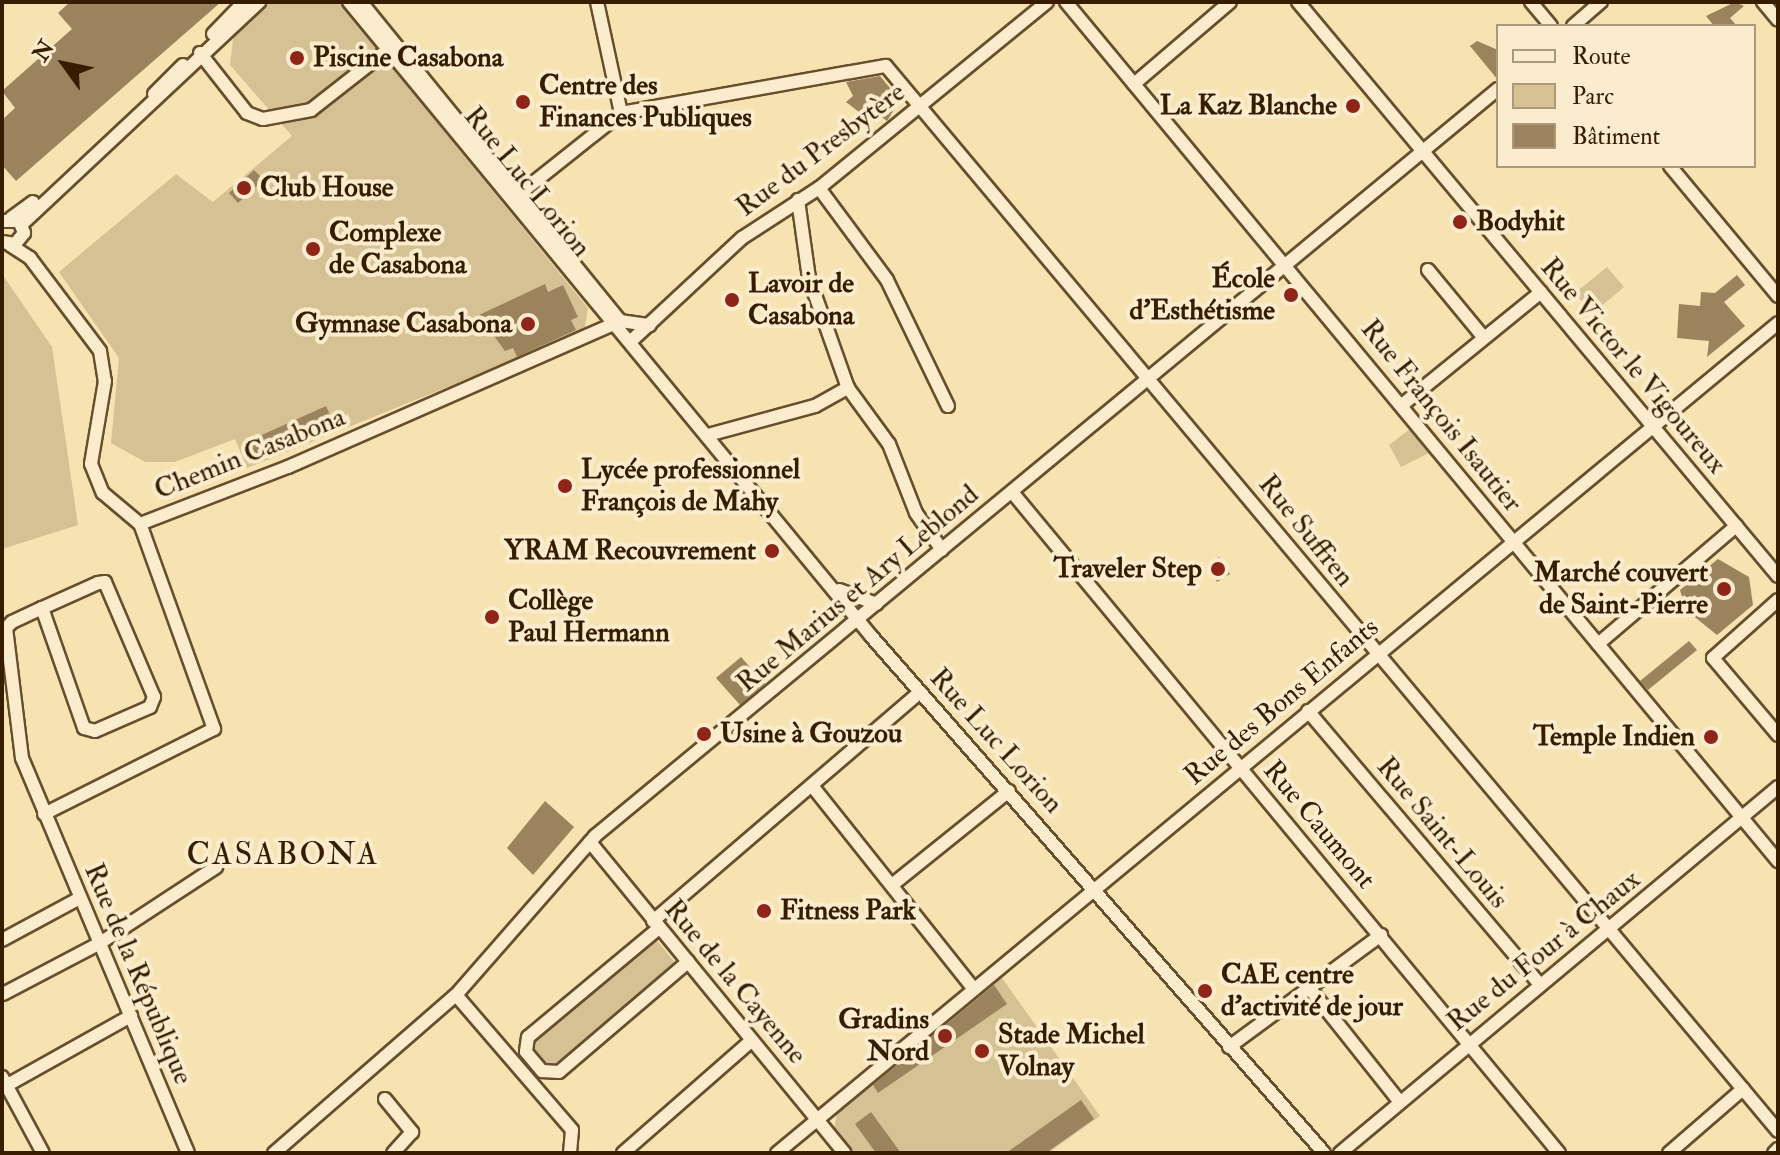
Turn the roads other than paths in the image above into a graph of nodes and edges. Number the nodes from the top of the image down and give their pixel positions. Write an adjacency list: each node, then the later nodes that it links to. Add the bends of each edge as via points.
1 (244, 2): 16 (street)
2 (259, 2): 18 (street)
3 (349, 2): 17 (street, Rue Luc Lorion)
4 (361, 2): 17 (street, Rue Luc Lorion)
5 (597, 2): 22 (street)
6 (1047, 2): 21 (street, Rue du Presbytère)
7 (1066, 2): 19 (street, Rue François Isautier)
8 (1230, 2): 19 (street)
9 (1298, 2): 23 (street, Rue Victor le Vigoureux)
10 (1531, 2): 14 (street)
11 (1601, 2): 15 (street)
12 (1763, 2): 13 (street)
13 (1778, 20)
14 (1549, 24)
15 (1575, 24)
16 (205, 43): 18 (street); 29 (street)
17 (392, 47): 18 (street, via 311,110 253,118); 26 (street, Rue Luc Lorion); 27 (street, Rue Luc Lorion)
18 (201, 58): 29 (street)
19 (1134, 84): 30 (street, Rue François Isautier)
20 (1496, 91): 23 (street, Rue Marius et Ary Leblond)
21 (921, 106): 22 (street, Rue Suffren, via 886,66 871,65); 25 (street, Rue du Presbytère); 39 (street, Rue Suffren)
22 (621, 113): 27 (street)
23 (1422, 151): 30 (street, Rue Marius et Ary Leblond); 32 (street, Rue Victor le Vigoureux)
24 (1672, 168): 33 (street)
25 (819, 188): 28 (street, Rue du Presbytère); 42 (street, via 887,280)
26 (504, 190): 27 (street); 35 (street, Rue Luc Lorion)
27 (518, 193): 35 (street, Rue Luc Lorion)
28 (798, 200): 36 (street, Rue du Presbytère, via 742,238); 40 (street, via 809,278)
29 (12, 231): 46 (street, via 100,351 105,381 91,464 103,493)
30 (1286, 265): 39 (street, Rue Marius et Ary Leblond); 41 (street, Rue François Isautier)
31 (1428, 270): 37 (street)
32 (1541, 292): 37 (street); 43 (street, Rue Victor le Vigoureux)
33 (1778, 296)
34 (1778, 323): 43 (street, Rue des Bons Enfants)
35 (617, 324): 36 (street); 38 (street, Rue Luc Lorion); 46 (street, Chemin Casabona)
36 (650, 325): 38 (street, Rue du Presbytère)
37 (1484, 338): 41 (street)
38 (632, 341): 44 (street, Rue Luc Lorion)
39 (1150, 378): 45 (street, Rue Marius et Ary Leblond); 59 (street, Rue Suffren)
40 (848, 388): 44 (street, via 815,406); 49 (street, via 889,444 916,513)
41 (1402, 405): 48 (street, Rue François Isautier)
42 (948, 406)
43 (1653, 426): 47 (street, Rue Victor le Vigoureux); 48 (street, Rue des Bons Enfants)
44 (708, 435): 53 (street, Rue Luc Lorion)
45 (1012, 492): 49 (street, Rue Marius et Ary Leblond); 63 (street, Rue Caumont)
46 (140, 524): 67 (street, Chemin Casabona, via 214,729)
47 (1736, 526): 51 (street, Rue Victor le Vigoureux); 58 (street)
48 (1514, 542): 58 (street, Rue François Isautier); 59 (street, Rue des Bons Enfants)
49 (942, 550): 55 (street, Rue Marius et Ary Leblond)
50 (1778, 551): 51 (street)
51 (1766, 561): 52 (street, Rue Victor le Vigoureux)
52 (1778, 576)
53 (836, 589): 55 (street); 57 (street, Rue Luc Lorion)
54 (1778, 600): 62 (street, via 1713,658)
55 (877, 604): 57 (street, Rue Marius et Ary Leblond)
56 (42, 608): 56 (street, via 98,583 110,585 154,697 150,707 95,731 78,714); 67 (street, Rue de la République, via 6,628 19,731)
57 (859, 619): 60 (street, Rue Luc Lorion); 69 (street, Rue Marius et Ary Leblond)
58 (1598, 644): 68 (street, Rue François Isautier)
59 (1377, 655): 61 (street, Rue des Bons Enfants); 76 (street, Rue Suffren)
60 (920, 692): 64 (street); 66 (street, Rue Luc Lorion)
61 (1308, 711): 63 (street, Rue des Bons Enfants); 81 (street, Rue Saint-Louis)
62 (1778, 735)
63 (1239, 768): 73 (street, Rue des Bons Enfants); 77 (street, Rue Caumont)
64 (813, 787): 72 (street); 75 (street)
65 (1778, 787): 68 (street, Rue du Four à Chaux)
66 (1009, 791): 72 (street); 73 (street, Rue Luc Lorion)
67 (44, 814): 74 (street, Rue de la République)
68 (1742, 817): 70 (street, Rue François Isautier); 76 (street, Rue du Four à Chaux)
69 (590, 842): 75 (street, Rue de la Cayenne); 85 (street, Rue Marius et Ary Leblond)
70 (1778, 861)
71 (216, 867): 79 (street)
72 (892, 885): 82 (street)
73 (1093, 889): 82 (street, Rue des Bons Enfants); 89 (street, Rue Luc Lorion)
74 (80, 898): 78 (street); 79 (street, Rue de la République)
75 (656, 924): 80 (street, Rue de la Cayenne); 80 (street, via 528,1037 526,1052 542,1071 559,1072)
76 (1608, 931): 81 (street, Rue du Four à Chaux); 91 (street, Rue Suffren)
77 (1381, 935): 83 (street); 88 (street, Rue Caumont)
78 (2, 940)
79 (100, 943): 84 (street); 86 (street, Rue de la République)
80 (688, 962): 87 (street, Rue de la Cayenne)
81 (1540, 985): 88 (street, Rue du Four à Chaux)
82 (972, 987): 94 (street, Rue des Bons Enfants)
83 (1310, 989): 89 (street); 93 (street)
84 (3, 994)
85 (456, 995): 98 (street, Rue Marius et Ary Leblond); 100 (street, via 572,1130)
86 (131, 1016): 90 (street); 97 (street, Rue de la République)
87 (752, 1040): 94 (street, Rue de la Cayenne); 101 (street)
88 (1469, 1044): 93 (street, Rue du Four à Chaux); 106 (street, Rue Caumont)
89 (1229, 1047): 104 (street, Rue Luc Lorion)
90 (3, 1083): 96 (street)
91 (1743, 1089): 95 (street, Rue Suffren); 107 (street)
92 (385, 1099): 99 (street, via 412,1132)
93 (1400, 1102): 105 (street, Rue du Four à Chaux)
94 (817, 1119): 102 (street, Rue des Bons Enfants); 103 (street, Rue de la Cayenne)
95 (1778, 1131)
96 (43, 1153)
97 (188, 1153)
98 (274, 1153)
99 (393, 1153)
100 (570, 1153)
101 (623, 1153)
102 (776, 1153)
103 (845, 1153)
104 (1324, 1153)
105 (1340, 1153)
106 (1559, 1153)
107 (1669, 1153)

